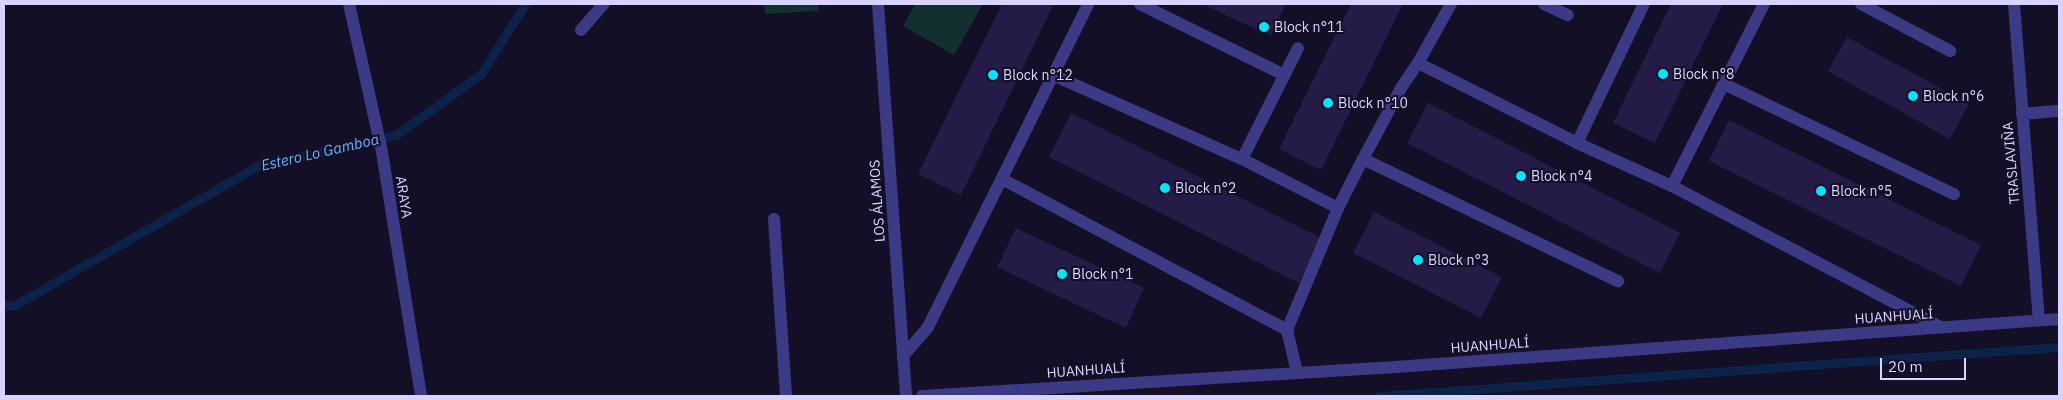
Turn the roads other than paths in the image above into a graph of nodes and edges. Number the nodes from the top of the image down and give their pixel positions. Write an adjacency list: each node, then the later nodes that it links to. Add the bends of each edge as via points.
1 (349, 4): 37 (street, ARAYA, via 382,152)
2 (604, 4): 13 (street)
3 (878, 4): 35 (street, LOS ÁLAMOS)
4 (1088, 4): 17 (street)
5 (1140, 4): 18 (street)
6 (1451, 4): 16 (street)
7 (1544, 4): 12 (street)
8 (1644, 4): 22 (street)
9 (1764, 4): 19 (street)
10 (1861, 4): 15 (street)
11 (2014, 4): 21 (street, TRASLAVIÑA)
12 (1568, 15)
13 (581, 30)
14 (1298, 48): 18 (street)
15 (1950, 51)
16 (1418, 63): 22 (street); 24 (street)
17 (1053, 75): 23 (street); 25 (street)
18 (1284, 75): 23 (street)
19 (1724, 84): 26 (street); 27 (street)
20 (2059, 111): 21 (street)
21 (2022, 114): 32 (street, TRASLAVIÑA)
22 (1577, 142): 26 (street)
23 (1242, 159): 28 (street)
24 (1363, 159): 28 (street); 30 (street)
25 (1002, 179): 34 (street); 35 (street, via 928,327)
26 (1672, 186): 33 (street)
27 (1954, 194)
28 (1338, 208): 34 (street)
29 (774, 219): 38 (street)
30 (1618, 280)
31 (2059, 319): 32 (street, HUANHUALÍ)
32 (2039, 320): 33 (street, HUANHUALÍ)
33 (1941, 328): 36 (street, HUANHUALÍ)
34 (1287, 330): 36 (street)
35 (903, 356): 39 (street, LOS ÁLAMOS)
36 (1297, 372): 40 (street, HUANHUALÍ)
37 (421, 396)
38 (786, 396)
39 (906, 396)
40 (922, 396)

